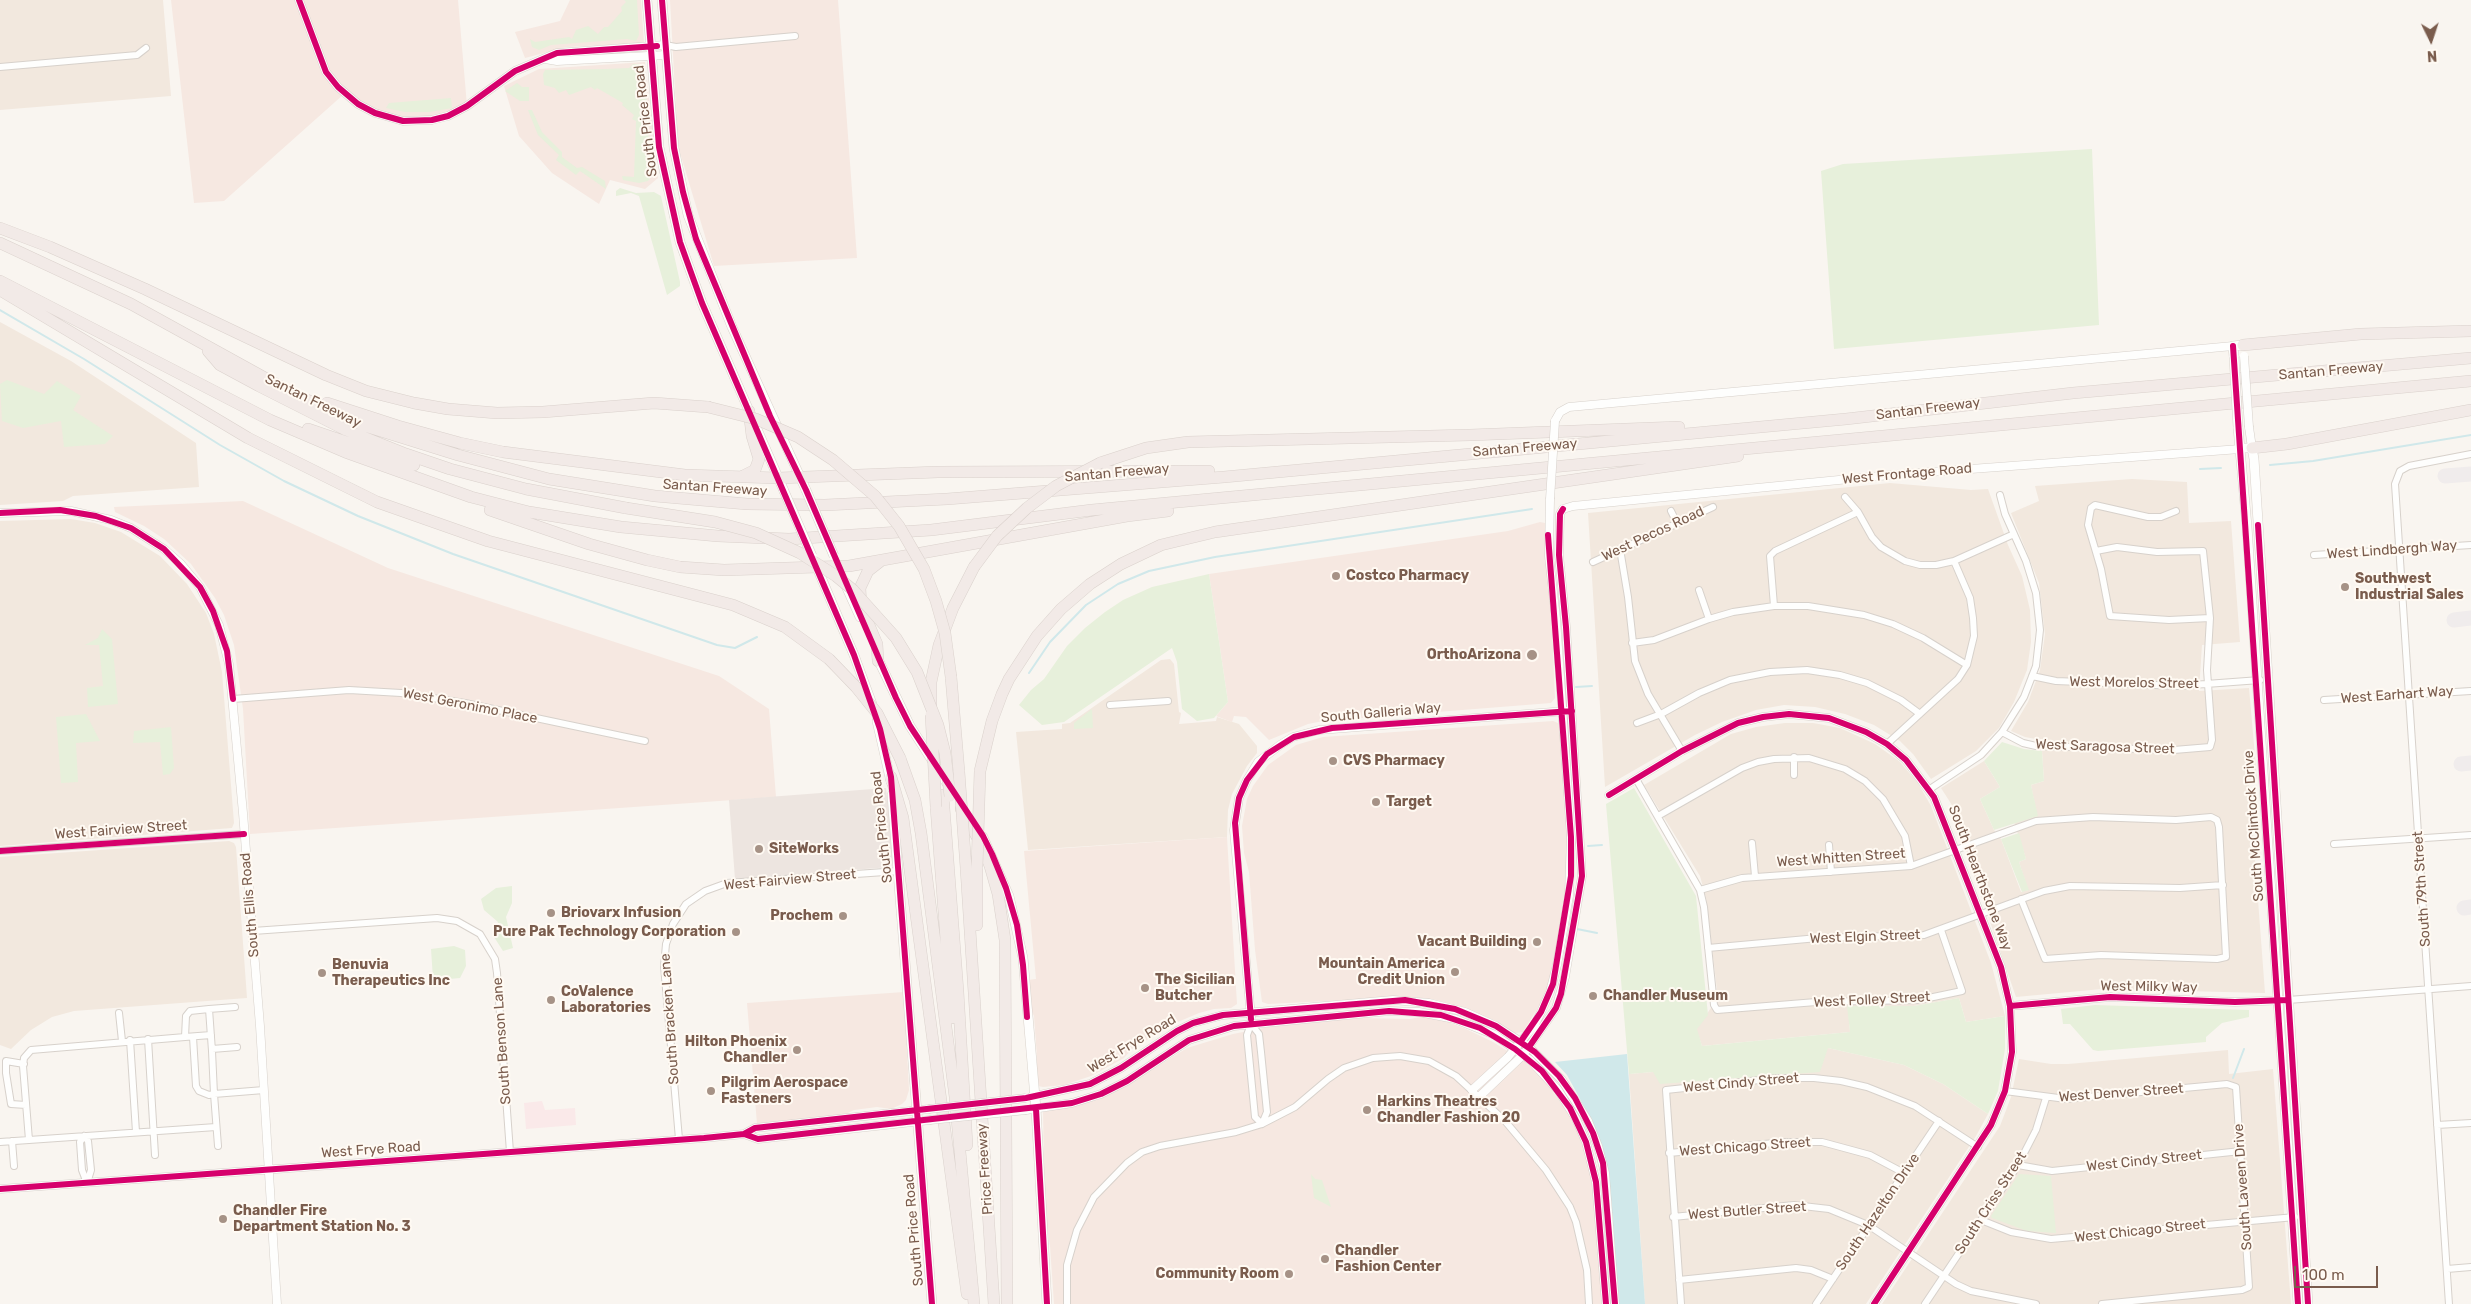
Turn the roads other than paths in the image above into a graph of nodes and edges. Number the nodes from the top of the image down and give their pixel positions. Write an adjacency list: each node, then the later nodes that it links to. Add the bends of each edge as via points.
1 (299, 0): 7 (street, via 319,56 332,80 358,104 394,119 416,122 448,116 467,106 515,70 556,53)
2 (647, 0): 7 (main road, South Price Road)
3 (662, 0): 6 (main road, South Price Road)
4 (794, 36): 6 (street)
5 (146, 48): 8 (street, via 137,55)
6 (665, 50): 7 (street); 30 (main road, South Price Road, via 674,148 696,239 770,416)
7 (651, 51): 22 (main road, South Price Road, via 659,147 680,242 702,303)
8 (0, 67)
9 (0, 228): 98 (highway, bridge, via 145,289 366,391 414,403 497,413 654,403 708,407 749,417 798,437 833,460 874,496 899,526 924,569 940,615 951,676)
10 (0, 243): 14 (highway, Santan Freeway, via 131,304)
11 (0, 281): 19 (highway, Santan Freeway)
12 (0, 290): 170 (highway, bridge, via 248,438 368,498 467,535 542,557 733,605 786,627 829,660 877,714 900,758 915,800)
13 (2471, 331): 15 (highway, via 2352,335)
14 (204, 346): 18 (highway, Santan Freeway); 37 (highway, via 220,366 322,419 393,450 506,484)
15 (2240, 349): 24 (street, South McClintock Drive, bridge, via 2249,426); 24 (main road, South McClintock Drive, bridge, via 2234,357 2238,427); 34 (street, bridge, via 1565,409 1555,421)
16 (2471, 358): 20 (highway, Santan Freeway)
17 (2471, 381): 23 (highway, Santan Freeway)
18 (296, 395): 27 (highway, Santan Freeway, via 381,432 549,479 655,496 718,502 807,505 947,499); 28 (highway, via 342,406 430,436 503,452 655,472)
19 (236, 402): 25 (highway, Santan Freeway); 37 (highway, via 376,453 474,483 524,496)
20 (1926, 409): 27 (highway, Santan Freeway); 170 (highway, bridge, via 1636,429 1188,442 1151,447 1100,462 1056,486 1027,508 997,536 974,567 952,608 931,682 936,807)
21 (2471, 410): 24 (highway, via 2275,446)
22 (749, 411): 28 (highway, via 759,459 751,474); 29 (main road, South Price Road)
23 (1850, 439): 31 (highway, Santan Freeway); 98 (highway, bridge, via 1215,532 1161,546 1121,564 1090,584 1062,609 1037,636 1009,679 992,721 980,771)
24 (2246, 448): 36 (street, West Frontage Road, via 1890,475); 62 (main road, South McClintock Drive); 63 (main road, South McClintock Drive)
25 (345, 452): 31 (highway, Santan Freeway, via 471,497 529,512 671,532 789,539 931,530 1092,510); 53 (highway, via 379,471 589,544 647,560 708,570)
26 (2471, 454): 47 (street, South 79th Street, via 2409,466 2397,475 2394,490)
27 (1296, 470): 30 (highway, via 938,472)
28 (737, 478): 29 (highway)
29 (778, 478): 30 (highway); 53 (main road, South Price Road, bridge)
30 (800, 478): 50 (main road, South Price Road, bridge)
31 (1336, 488): 49 (highway, via 1127,516)
32 (2000, 495): 43 (street)
33 (1845, 498): 40 (street)
34 (1550, 499): 36 (street); 71 (street, via 1549,551)
35 (1713, 507): 42 (street, West Pecos Road)
36 (1563, 508): 72 (street, via 1558,545)
37 (626, 511): 86 (highway, bridge, via 755,538 801,559 843,588 883,630 912,676 926,707)
38 (1671, 511): 42 (street)
39 (2176, 511): 46 (street, via 2148,518 2095,505 2091,508 2088,525)
40 (1858, 512): 51 (street, via 1872,537 1905,562 1936,565); 55 (street, via 1770,556)
41 (0, 513): 67 (street, South Ellis Road, via 65,511 111,520 143,535 181,564 200,587 219,625 229,664)
42 (1677, 523): 45 (street, West Pecos Road)
43 (2014, 534): 51 (street); 61 (street, via 2031,576 2039,612 2038,654)
44 (2471, 545): 47 (street, West Lindbergh Way)
45 (1620, 549): 52 (street, West Pecos Road); 58 (street)
46 (2096, 551): 56 (street, via 2110,616 2170,620); 56 (street, via 2117,547 2157,552 2203,551)
47 (2399, 551): 48 (street, West Lindbergh Way); 66 (street, South 79th Street)
48 (2314, 555)
49 (884, 559): 50 (highway); 59 (highway, via 868,571 860,588 861,606 877,644)
50 (836, 561): 53 (highway); 59 (main road, South Price Road)
51 (1954, 561): 60 (street, via 1970,598 1973,618 1974,636)
52 (1593, 562)
53 (817, 568): 82 (main road, South Price Road, via 867,689)
54 (1700, 590): 57 (street)
55 (1774, 606): 57 (street); 60 (street, via 1835,609 1871,617 1923,638)
56 (2210, 618): 64 (street)
57 (1709, 619): 58 (street, via 1654,640)
58 (1632, 643): 73 (street, via 1640,676)
59 (878, 661): 83 (main road, South Price Road, via 910,726)
60 (1967, 665): 74 (street, via 1958,679)
61 (2032, 676): 64 (street, West Morelos Street, via 2056,682); 76 (street, via 2024,697)
62 (2267, 679): 63 (street, West Morelos Street); 112 (main road, South McClintock Drive)
63 (2257, 680): 64 (street, West Morelos Street); 113 (main road, South McClintock Drive)
64 (2207, 684): 76 (street, West Saragosa Street, via 2210,747 2174,750 2036,746)
65 (2471, 691): 66 (street, West Earhart Way)
66 (2409, 695): 68 (street, West Earhart Way); 91 (street, South 79th Street)
67 (233, 699): 77 (street, West Geronimo Place, via 349,690 401,692); 89 (street, South Ellis Road)
68 (2324, 700)
69 (1168, 701): 70 (street)
70 (1110, 705)
71 (1563, 711): 72 (street, South Galleria Way); 117 (street, South Galleria Way, via 1319,730 1293,737 1258,762 1239,798 1234,830); 126 (street, via 1571,838 1570,889 1552,984)
72 (1572, 711): 126 (street, via 1582,876 1561,994 1556,1008)
73 (1661, 714): 74 (street, via 1699,692 1730,680 1770,672 1807,670 1867,683); 75 (street); 79 (street)
74 (1920, 714): 78 (street)
75 (1637, 723)
76 (2002, 732): 85 (street, via 1981,755)
77 (645, 741)
78 (1887, 744): 79 (street, South Hearthstone Way, via 1842,722 1813,715 1789,714 1738,723); 85 (street, South Hearthstone Way, via 1906,760)
79 (1682, 752): 84 (street, South Hearthstone Way)
80 (1794, 757): 81 (street); 88 (street, via 1774,758 1742,768); 97 (street, via 1845,769 1865,781 1894,815 1905,836)
81 (1794, 775)
82 (891, 776): 99 (main road, South Price Road); 187 (highway, via 903,818)
83 (942, 776): 138 (main road, South Price Road, via 983,836 1013,912 1024,965); 190 (highway, via 986,854 1003,922)
84 (1636, 779): 87 (street, South Hearthstone Way); 88 (street)
85 (1930, 789): 95 (street, South Hearthstone Way)
86 (946, 795): 169 (highway, via 978,1146); 170 (highway, via 967,1139)
87 (1609, 795)
88 (1658, 816): 103 (street)
89 (244, 834): 96 (street, West Fairview Street); 108 (street, South Ellis Road)
90 (2471, 835): 91 (street)
91 (2418, 838): 93 (street); 111 (street, South 79th Street)
92 (1752, 842): 101 (street)
93 (2334, 844)
94 (1829, 845): 100 (street, West Whitten Street)
95 (1956, 850): 97 (street, West Whitten Street); 102 (street, West Whitten Street, via 2036,821 2211,817 2218,820); 106 (street, South Hearthstone Way)
96 (0, 851)
97 (1911, 866): 100 (street, West Whitten Street)
98 (972, 868): 169 (highway, Price Freeway)
99 (899, 871): 105 (street, West Fairview Street, via 727,884 706,891); 142 (main road, South Price Road)
100 (1831, 872): 101 (street, West Whitten Street)
101 (1755, 876): 103 (street, West Whitten Street)
102 (2223, 885): 104 (street, West Elgin Street, via 2180,888 2070,886); 104 (street, via 2226,957 2217,959 2101,954 2045,959)
103 (1700, 890): 109 (street)
104 (2021, 899): 106 (street, West Elgin Street)
105 (686, 904): 156 (street, South Bracken Lane, via 673,924 666,944 664,966)
106 (1981, 915): 107 (street, West Elgin Street); 114 (street, South Hearthstone Way, via 2001,967)
107 (1941, 930): 109 (street, West Elgin Street, via 1909,937 1818,938); 109 (street, West Folley Street, via 1962,991 1919,1000 1816,1002 1717,1010)
108 (253, 931): 133 (street, South Ellis Road); 162 (street, South Benson Lane, via 437,918 457,921 480,934 495,959 497,973)
109 (1708, 948)
110 (2471, 986): 111 (street, West Milky Way)
111 (2428, 989): 112 (street, West Milky Way); 148 (street, South 79th Street)
112 (2288, 1000): 113 (street, West Milky Way); 173 (main road, South McClintock Drive)
113 (2278, 1001): 114 (street, West Milky Way, via 2110,997); 173 (main road, South McClintock Drive)
114 (2010, 1006): 135 (street, South Hearthstone Way, via 2012,1052)
115 (235, 1007): 116 (street)
116 (209, 1009): 120 (street); 121 (street, via 190,1012 186,1016)
117 (1250, 1012): 119 (street, South Galleria Way); 126 (street, West Frye Road, via 1376,1001 1415,1001 1465,1012); 138 (street, West Frye Road, via 1193,1023 1108,1076 1074,1089)
118 (120, 1013): 125 (street)
119 (1251, 1024): 129 (street, West Frye Road, via 1380,1012 1418,1012 1469,1023); 141 (street, West Frye Road, via 1213,1031 1189,1040 1128,1081 1101,1094 1072,1103); 147 (street, South Galleria Way, via 1247,1035 1255,1117); 147 (street, South Galleria Way, via 1259,1034 1260,1043 1267,1112)
120 (211, 1035): 122 (street); 128 (street)
121 (185, 1037): 122 (street); 123 (street)
122 (193, 1037): 136 (street, via 196,1086 204,1094)
123 (148, 1039): 124 (street); 151 (street)
124 (130, 1040): 125 (street); 152 (street)
125 (122, 1041): 131 (street, via 31,1050 26,1053)
126 (1525, 1044): 129 (street); 195 (street, West Frye Road, via 1559,1076 1575,1098 1598,1146 1606,1183)
127 (237, 1047): 128 (street)
128 (212, 1049): 136 (street)
129 (1519, 1052): 134 (street); 137 (street); 194 (street, West Frye Road, via 1542,1071 1564,1097 1586,1142 1596,1182)
130 (3, 1059): 131 (street); 140 (street, via 9,1101 14,1105)
131 (24, 1064): 140 (street)
132 (2236, 1087): 139 (street, West Denver Street, via 2227,1084 2086,1098); 161 (street, South Laveen Drive)
133 (264, 1090): 136 (street); 167 (street, South Ellis Road)
134 (1472, 1090): 137 (street); 147 (street, via 1445,1068 1429,1061 1416,1057 1384,1056 1344,1068 1295,1107)
135 (2005, 1091): 139 (street, West Denver Street); 160 (street, South Hearthstone Way)
136 (214, 1094): 149 (street)
137 (1480, 1096): 193 (street, via 1529,1149 1570,1207 1587,1270)
138 (1030, 1097): 141 (main road, South Price Road); 142 (street, West Frye Road, bridge)
139 (2046, 1098): 166 (street, South Criss Street, via 2036,1130)
140 (26, 1105): 155 (street)
141 (1031, 1109): 145 (street, West Frye Road, bridge); 191 (main road, South Price Road)
142 (917, 1110): 143 (street, West Frye Road); 145 (main road, South Price Road)
143 (844, 1118): 150 (street); 153 (street, West Frye Road, via 755,1128)
144 (1939, 1120): 160 (street, West Cindy Street); 163 (street, West Cindy Street, via 1884,1093 1841,1081 1814,1078 1778,1078 1666,1090); 168 (street, South Hazelton Drive)
145 (918, 1121): 150 (street, West Frye Road); 186 (main road, South Price Road)
146 (2471, 1123): 148 (street)
147 (1262, 1124): 192 (street, via 1155,1147 1142,1152 1113,1176 1090,1204 1074,1239 1067,1272)
148 (2437, 1125): 180 (street, South 79th Street)
149 (216, 1126): 151 (street); 159 (street)
150 (845, 1129): 153 (street, West Frye Road, via 758,1139)
151 (154, 1131): 152 (street); 164 (street)
152 (136, 1132): 154 (street)
153 (744, 1134): 156 (street, West Frye Road)
154 (84, 1136): 155 (street); 171 (street, via 88,1142 91,1170)
155 (29, 1140): 157 (street)
156 (679, 1140): 162 (street, West Frye Road)
157 (12, 1141): 158 (street); 165 (street)
158 (0, 1142)
159 (218, 1146)
160 (1978, 1147): 178 (street, South Hearthstone Way)
161 (2241, 1151): 166 (street, West Cindy Street, via 2052,1171); 176 (street, South Laveen Drive)
162 (510, 1152): 167 (street, West Frye Road)
163 (1670, 1153): 168 (street, West Chicago Street, via 1785,1142 1822,1142 1870,1155); 174 (street)
164 (155, 1155)
165 (14, 1166)
166 (2018, 1166): 175 (street, South Criss Street)
167 (269, 1169): 171 (street, West Frye Road); 185 (street, South Ellis Road)
168 (1904, 1173): 177 (street, South Hazelton Drive)
169 (984, 1174): 189 (highway, Price Freeway)
170 (964, 1176): 188 (highway, Price Freeway)
171 (87, 1183): 172 (street, West Frye Road)
172 (0, 1189)
173 (2297, 1216): 176 (street, West Chicago Street); 202 (main road, South McClintock Drive); 203 (main road, South McClintock Drive)
174 (1673, 1217): 177 (street, West Butler Street, via 1804,1205 1845,1214); 183 (street)
175 (1981, 1220): 176 (street, West Chicago Street, via 2011,1232 2051,1239); 181 (street, South Criss Street)
176 (2246, 1220): 201 (street, South Laveen Drive, via 2249,1287)
177 (1868, 1225): 178 (street, West Butler Street); 182 (street, South Hazelton Drive)
178 (1909, 1253): 181 (street, West Butler Street); 198 (street, South Hearthstone Way)
179 (2471, 1267): 180 (street)
180 (2447, 1268): 204 (street, South 79th Street)
181 (1944, 1276): 184 (street, West Butler Street, via 1971,1290); 199 (street, South Criss Street)
182 (1833, 1279): 183 (street, via 1796,1268); 197 (street, South Hazelton Drive)
183 (1679, 1280): 196 (street)
184 (2008, 1301): 200 (street, West Butler Street)
185 (277, 1304)
186 (932, 1304)
187 (968, 1304)
188 (974, 1304)
189 (994, 1304)
190 (1007, 1304)
191 (1048, 1304)
192 (1067, 1304)
193 (1589, 1304)
194 (1606, 1304)
195 (1615, 1304)
196 (1680, 1304)
197 (1816, 1304)
198 (1874, 1304)
199 (1925, 1304)
200 (2036, 1304)
201 (2102, 1304)
202 (2298, 1304)
203 (2308, 1304)
204 (2449, 1304)

